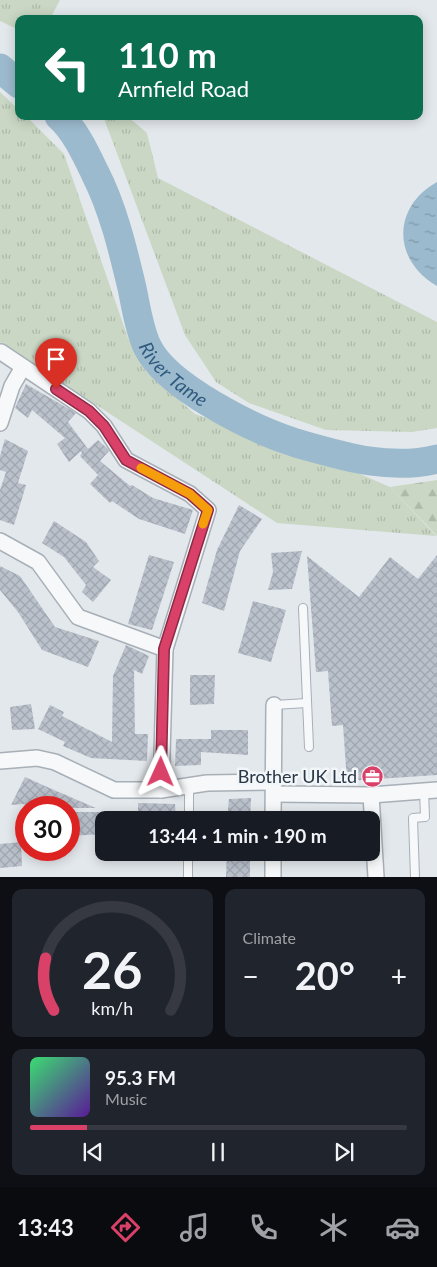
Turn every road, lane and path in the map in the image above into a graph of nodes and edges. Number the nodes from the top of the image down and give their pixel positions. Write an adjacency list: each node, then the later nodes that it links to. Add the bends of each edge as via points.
1 (1, 352): 2 (street)
2 (23, 367): 3 (street, via 12,386); 6 (street, via 89,411 104,426 126,460 190,494 208,510)
3 (0, 423)
4 (0, 540): 6 (street, via 38,562 78,617)
5 (303, 608): 7 (lane)
6 (164, 649): 13 (street)
7 (307, 703): 8 (lane); 9 (lane)
8 (274, 705): 12 (street)
9 (309, 747)
10 (0, 761): 13 (street, via 37,758 55,762 114,790)
11 (189, 786): 12 (street, via 207,783); 13 (street); 16 (lane)
12 (274, 788): 15 (street); 17 (street)
13 (161, 790)
14 (431, 790): 15 (street); 23 (lane, via 425,817 413,818)
15 (371, 795): 22 (street)
16 (189, 811)
17 (273, 811)
18 (188, 861): 20 (lane)
19 (273, 861): 21 (street)
20 (188, 877)
21 (273, 877)
22 (376, 877)
23 (415, 877)

